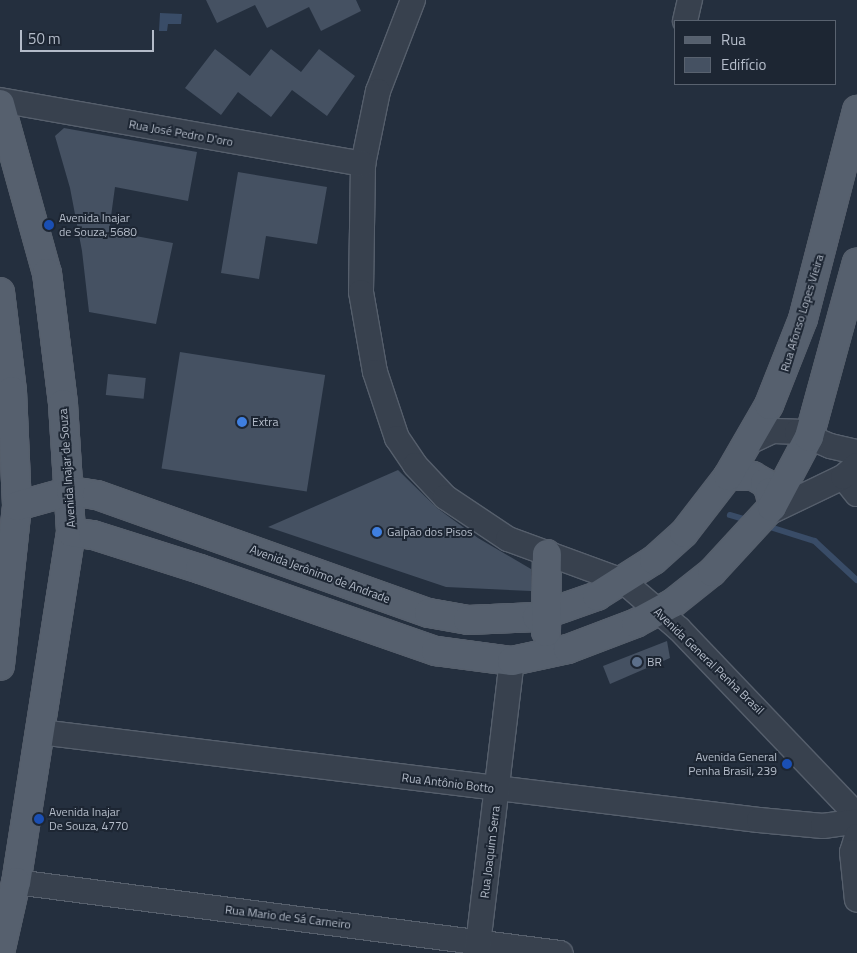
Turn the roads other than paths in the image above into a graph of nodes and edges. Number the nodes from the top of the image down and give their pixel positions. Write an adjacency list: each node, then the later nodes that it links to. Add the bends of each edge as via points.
1 (413, 0): 7 (street, Avenida General Penha Brasil, via 378,91)
2 (690, 0): 3 (street)
3 (684, 20)
4 (0, 100): 7 (street, Rua José Pedro D'oro)
5 (0, 104): 15 (main road, Avenida Inajar de Souza, via 46,273)
6 (857, 110): 11 (main road, Rua Afonso Lopes Vieira, via 803,319 770,405)
7 (363, 164): 19 (street, Avenida General Penha Brasil, via 361,292 375,372 397,438 415,465 445,497 508,539)
8 (857, 262): 10 (main road)
9 (0, 292): 16 (main road, via 11,382)
10 (810, 437): 11 (street, via 797,432 773,431); 12 (street); 17 (main road)
11 (747, 443): 13 (main road, Rua Afonso Lopes Vieira)
12 (857, 452)
13 (728, 476): 17 (main road, via 752,476 765,483 770,492); 21 (main road, Rua Afonso Lopes Vieira, via 684,532 654,560)
14 (852, 479): 17 (street)
15 (71, 491): 16 (main road, Avenida Jerônimo de Andrade); 18 (main road, Avenida Inajar de Souza); 20 (main road, Avenida Jerônimo de Andrade, via 97,495)
16 (17, 506): 25 (main road)
17 (769, 511): 23 (main road, via 712,572)
18 (71, 532): 22 (main road, via 93,535 191,566); 29 (main road, Avenida Inajar de Souza)
19 (547, 554): 21 (street, Avenida General Penha Brasil); 24 (main road)
20 (325, 576): 22 (main road, via 314,579 307,587 305,598); 24 (main road, Avenida Jerônimo de Andrade, via 429,613 468,620 506,621)
21 (622, 581): 23 (street, Avenida General Penha Brasil); 24 (main road, Avenida Jerônimo de Andrade, via 597,596)
22 (309, 608): 27 (main road, via 436,652)
23 (659, 611): 26 (main road, via 598,639); 31 (street, Avenida General Penha Brasil, via 760,710)
24 (546, 615): 26 (main road)
25 (2, 625): 28 (main road)
26 (546, 656): 27 (main road)
27 (512, 661): 30 (street, Rua Joaquim Serra)
28 (0, 666)
29 (40, 732): 30 (street, Rua Antônio Botto); 34 (main road, Avenida Inajar de Souza)
30 (498, 790): 32 (street, Rua Antônio Botto, via 814,825); 37 (street, Rua Joaquim Serra)
31 (857, 815)
32 (857, 821)
33 (857, 836): 35 (street, via 852,852)
34 (16, 882): 36 (main road, Avenida Inajar de Souza); 37 (street, Rua Mario de Sá Carneiro)
35 (857, 900)
36 (3, 925): 38 (main road, Avenida Inajar de Souza)
37 (478, 948): 39 (street, Rua Mario de Sá Carneiro)
38 (0, 953)
39 (560, 953)

